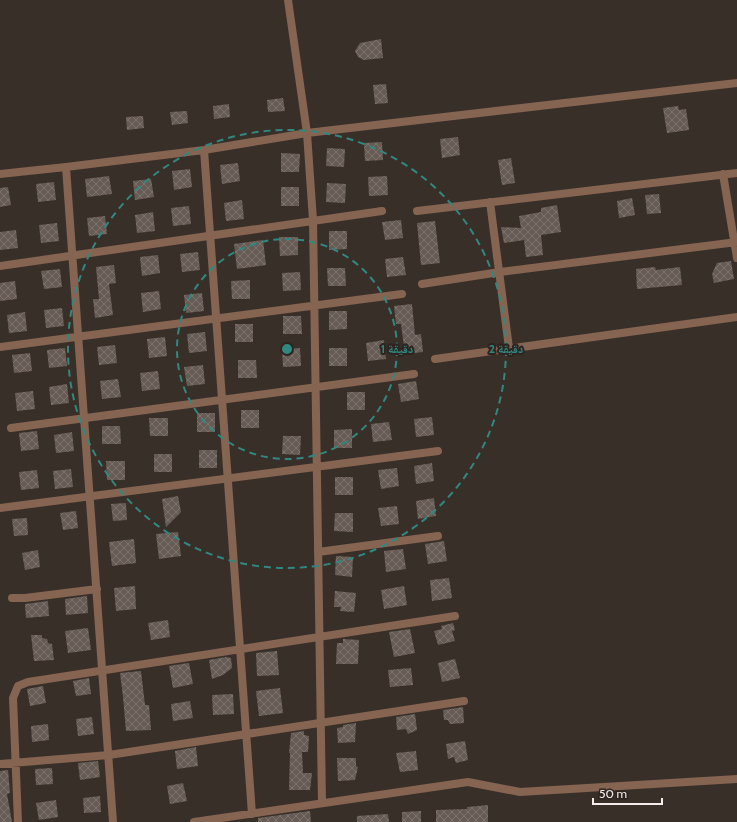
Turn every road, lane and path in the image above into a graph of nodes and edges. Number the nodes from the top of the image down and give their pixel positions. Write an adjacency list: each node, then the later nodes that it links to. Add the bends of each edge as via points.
1 (288, 0): 3 (street)
2 (737, 83): 3 (street)
3 (307, 133): 4 (street); 12 (street)
4 (204, 150): 5 (street); 13 (street)
5 (66, 167): 7 (street); 15 (street)
6 (737, 173): 8 (street)
7 (0, 174)
8 (723, 174): 9 (street); 14 (street)
9 (490, 202): 11 (street); 18 (street)
10 (382, 211): 12 (street)
11 (417, 211)
12 (313, 220): 13 (street); 21 (street)
13 (211, 235): 15 (street); 23 (street)
14 (736, 242): 16 (street); 18 (street)
15 (73, 255): 17 (street); 24 (street)
16 (737, 258)
17 (0, 266)
18 (500, 272): 19 (street); 26 (street)
19 (422, 284)
20 (402, 294): 21 (street)
21 (314, 306): 23 (street); 29 (street)
22 (737, 317): 26 (street)
23 (216, 319): 24 (street); 30 (street)
24 (78, 337): 25 (street); 31 (street)
25 (0, 347)
26 (510, 348): 27 (street)
27 (434, 359)
28 (414, 374): 29 (street)
29 (316, 388): 30 (street); 34 (street)
30 (222, 400): 31 (street); 35 (street)
31 (84, 418): 32 (street); 36 (street)
32 (11, 428)
33 (438, 451): 34 (street)
34 (317, 467): 35 (street); 39 (street)
35 (228, 478): 36 (street); 44 (street)
36 (90, 497): 37 (street); 40 (street)
37 (0, 508)
38 (438, 536): 39 (street)
39 (318, 552): 43 (street)
40 (97, 589): 41 (street); 45 (street)
41 (12, 598)
42 (455, 616): 43 (street)
43 (319, 637): 44 (street); 47 (street)
44 (240, 650): 45 (street); 48 (street)
45 (102, 671): 49 (street); 50 (street, via 28,682 18,686 13,698)
46 (464, 701): 47 (street)
47 (320, 722): 48 (street); 53 (street)
48 (246, 734): 49 (street); 54 (street)
49 (108, 755): 50 (street); 56 (street)
50 (15, 763): 51 (street); 55 (street)
51 (0, 764)
52 (737, 779): 53 (street, via 520,792 468,782)
53 (322, 804): 54 (street)
54 (252, 814): 57 (street)
55 (18, 822)
56 (113, 822)
57 (194, 822)

